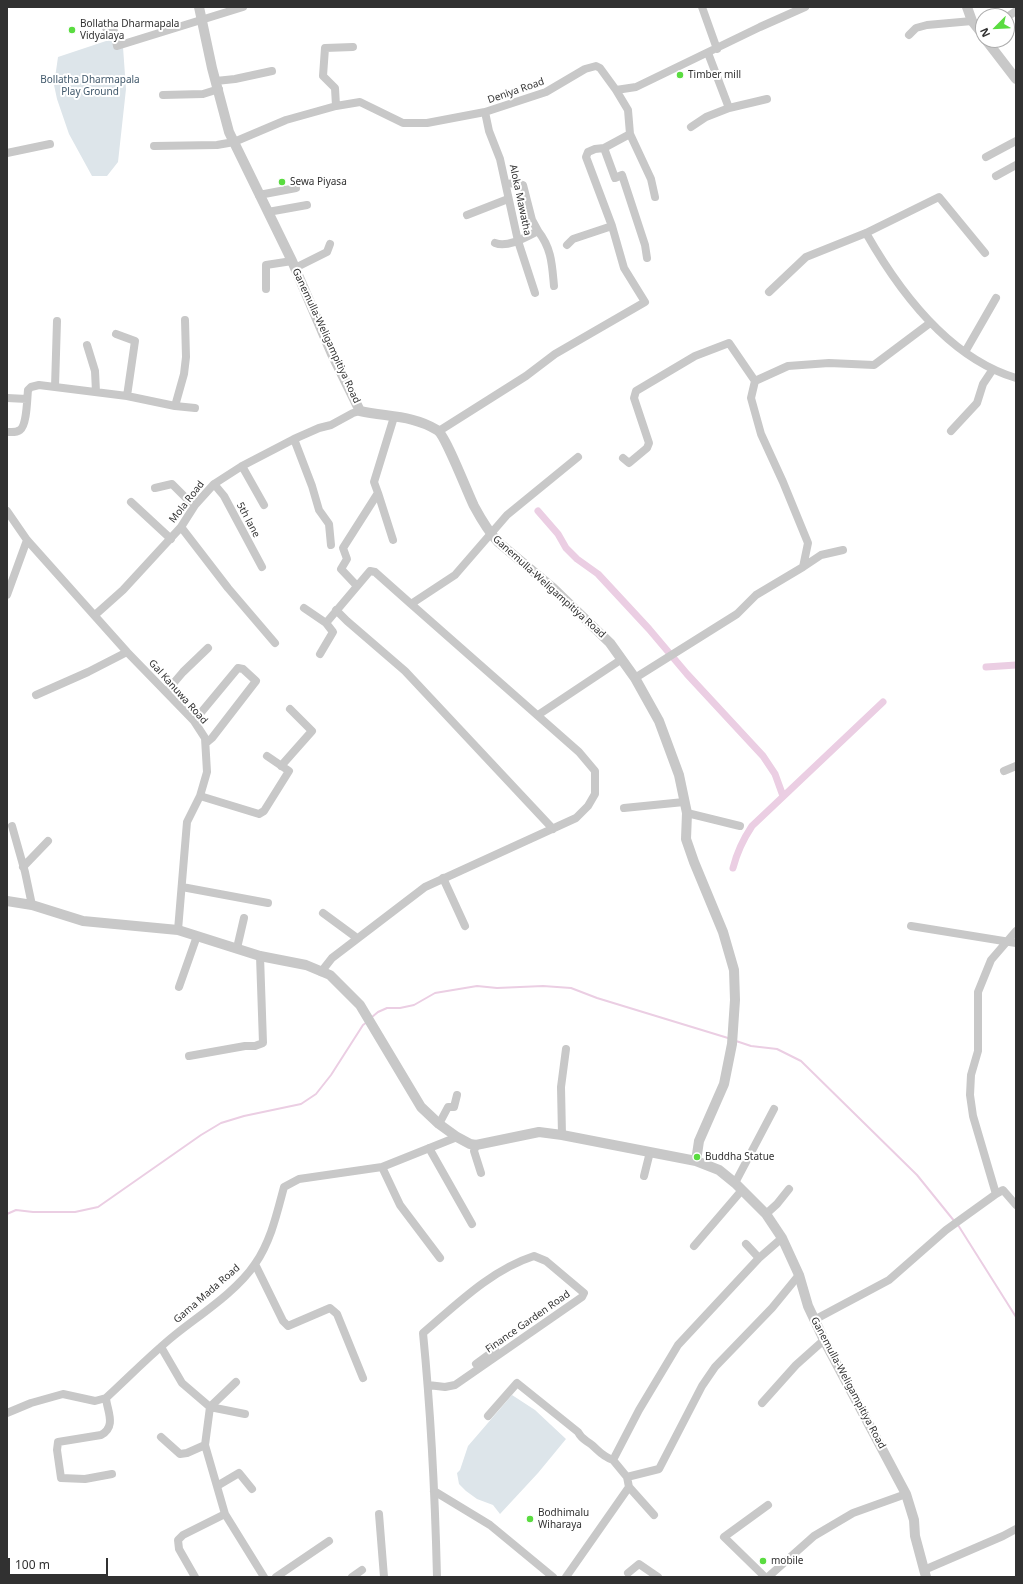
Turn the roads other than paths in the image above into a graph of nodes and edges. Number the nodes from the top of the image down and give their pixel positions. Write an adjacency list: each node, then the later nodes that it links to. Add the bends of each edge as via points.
1 (199, 7): 7 (street, Ganemulla-Weligampitiya Road)
2 (228, 7): 7 (street)
3 (243, 7): 7 (street)
4 (702, 7): 14 (street)
5 (805, 7): 14 (street)
6 (967, 7): 8 (street)
7 (202, 19): 10 (street, via 118,46 113,27); 18 (street, Ganemulla-Weligampitiya Road)
8 (972, 21): 9 (street); 11 (street, via 927,25 916,28)
9 (975, 24)
10 (106, 28)
11 (909, 35)
12 (353, 47): 22 (street, via 325,48 323,76 335,88)
13 (994, 48): 17 (street)
14 (717, 49): 15 (street)
15 (708, 53): 19 (street, via 636,88); 23 (street)
16 (272, 71): 18 (street)
17 (1016, 77)
18 (217, 85): 20 (street, via 203,94); 28 (street, Ganemulla-Weligampitiya Road)
19 (616, 90): 24 (street, Deniya Road, via 596,66 585,69 546,92); 26 (street, via 628,110)
20 (163, 95)
21 (767, 99): 23 (street)
22 (336, 106): 24 (street, Deniya Road, via 360,102 403,123 427,123); 28 (street, Deniya Road, via 286,120)
23 (729, 108): 25 (street, via 706,117)
24 (485, 112): 36 (street, Aloka Mawatha)
25 (691, 127)
26 (630, 134): 31 (street); 39 (street, via 651,179)
27 (1016, 141): 33 (street)
28 (234, 142): 30 (street, Deniya Road); 38 (street, Ganemulla-Weligampitiya Road)
29 (50, 144): 32 (street)
30 (154, 146)
31 (604, 148): 44 (street, via 588,152 586,157); 52 (street, via 615,178 622,175 645,245)
32 (7, 153)
33 (986, 156)
34 (1016, 165): 35 (street)
35 (996, 176)
36 (506, 184): 40 (street, Aloka Mawatha); 45 (street, via 523,185 532,220)
37 (296, 188): 38 (street)
38 (259, 195): 42 (street, Ganemulla-Weligampitiya Road)
39 (655, 197)
40 (508, 199): 43 (street); 47 (street, Aloka Mawatha)
41 (307, 206): 42 (street)
42 (268, 212): 53 (street, Ganemulla-Weligampitiya Road)
43 (467, 216)
44 (612, 226): 50 (street, via 573,239); 77 (street, via 624,268 645,302 556,354 526,376)
45 (538, 231): 47 (street); 54 (street, via 551,254)
46 (866, 233): 51 (street, via 938,197); 57 (street, via 806,257); 61 (street, via 881,260)
47 (518, 241): 48 (street, via 501,245); 56 (street, Aloka Mawatha)
48 (495, 243)
49 (330, 244): 53 (street, via 327,252)
50 (567, 245)
51 (985, 253)
52 (646, 258)
53 (293, 264): 55 (street, via 266,265); 75 (street, Ganemulla-Weligampitiya Road)
54 (554, 286)
55 (266, 289)
56 (534, 292)
57 (769, 292)
58 (996, 298): 64 (street)
59 (185, 320): 73 (street, via 184,374)
60 (57, 321): 68 (street)
61 (930, 323): 64 (street); 67 (street, via 874,365 829,363 788,366)
62 (116, 334): 70 (street, via 135,341)
63 (87, 345): 69 (street, via 95,371)
64 (965, 352): 65 (street)
65 (993, 369): 66 (street); 78 (street, via 983,384 977,403)
66 (1016, 378)
67 (754, 381): 82 (street, via 729,343 695,356 636,391 634,398 649,443 647,448 629,463); 98 (street, via 751,398 761,434 784,482 808,543)
68 (55, 386): 69 (street); 72 (street, via 31,387)
69 (96, 392): 70 (street)
70 (127, 396): 73 (street)
71 (7, 398): 72 (street)
72 (27, 399): 79 (street, via 21,430)
73 (175, 406): 74 (street)
74 (195, 408)
75 (360, 411): 76 (street, Ganemulla-Weligampitiya Road); 80 (street, Mola Road)
76 (394, 417): 77 (street, Ganemulla-Weligampitiya Road, via 403,416); 86 (street, via 374,482)
77 (439, 430): 92 (street, Ganemulla-Weligampitiya Road, via 474,506)
78 (951, 431)
79 (7, 432)
80 (294, 439): 83 (street, Mola Road); 96 (street, via 319,510 329,524)
81 (578, 457): 92 (street, via 507,515)
82 (623, 458)
83 (242, 466): 84 (street, Mola Road); 89 (street)
84 (214, 484): 88 (street, Mola Road); 99 (street, 5th lane, via 224,496)
85 (155, 488): 88 (street, via 172,484)
86 (378, 493): 95 (street); 100 (street, via 343,548 347,559 341,569)
87 (132, 502): 93 (street)
88 (195, 505): 91 (street, Mola Road)
89 (264, 506)
90 (7, 511): 94 (street, Gal Kanuwa Road)
91 (182, 527): 93 (street, Mola Road); 107 (street, via 228,588)
92 (491, 534): 102 (street, via 456,575); 111 (street, Ganemulla-Weligampitiya Road, via 553,588 610,643)
93 (170, 539): 105 (street, Mola Road)
94 (27, 540): 101 (street); 105 (street, Gal Kanuwa Road)
95 (393, 540)
96 (330, 545)
97 (843, 550): 98 (street, via 821,556)
98 (803, 567): 112 (street, via 756,595 737,614)
99 (262, 568)
100 (357, 586): 102 (street, via 370,571 375,572); 104 (street)
101 (7, 595)
102 (411, 604): 116 (street)
103 (304, 608): 106 (street)
104 (336, 610): 106 (street); 129 (street, via 406,671)
105 (95, 616): 109 (street, Gal Kanuwa Road)
106 (326, 623): 110 (street, via 333,632)
107 (275, 643)
108 (208, 648): 113 (street)
109 (127, 652): 113 (street, Gal Kanuwa Road); 114 (street)
110 (320, 654)
111 (622, 659): 112 (street, Ganemulla-Weligampitiya Road); 116 (street)
112 (635, 678): 124 (street, Ganemulla-Weligampitiya Road, via 659,721 679,775)
113 (166, 692): 117 (street, Gal Kanuwa Road)
114 (36, 695)
115 (290, 709): 120 (street, via 312,730)
116 (538, 715): 129 (street, via 579,752 595,771 595,794 588,806 576,818)
117 (194, 721): 118 (street, Gal Kanuwa Road); 118 (street, via 238,668 243,669 256,681 212,738)
118 (206, 742): 123 (street, Gal Kanuwa Road, via 207,772)
119 (267, 756): 120 (street)
120 (281, 766): 123 (street, via 289,771 260,814)
121 (1016, 766): 122 (street)
122 (1004, 771)
123 (200, 796): 133 (street, Gal Kanuwa Road, via 187,822)
124 (684, 802): 125 (street); 126 (street, Ganemulla-Weligampitiya Road)
125 (624, 808)
126 (687, 813): 128 (street); 161 (street, Ganemulla-Weligampitiya Road, via 686,838 734,970 735,1000 732,1044 724,1084 699,1141)
127 (12, 826): 131 (street)
128 (740, 826)
129 (553, 829): 132 (street)
130 (48, 841): 131 (street)
131 (23, 867): 136 (street)
132 (444, 878): 139 (street); 144 (street, via 425,887)
133 (182, 887): 135 (street); 141 (street, Gal Kanuwa Road)
134 (7, 901): 136 (street)
135 (268, 903)
136 (32, 905): 141 (street, via 83,921)
137 (323, 913): 144 (street)
138 (244, 918): 147 (street)
139 (464, 926)
140 (911, 926): 145 (street)
141 (178, 930): 143 (street)
142 (1016, 931): 145 (street)
143 (197, 936): 147 (street); 150 (street)
144 (357, 938): 149 (street, via 332,958)
145 (1007, 941): 146 (street); 167 (street, via 991,960 978,992 978,1050 971,1075 970,1095 973,1116)
146 (1016, 943)
147 (237, 948): 148 (street)
148 (260, 956): 149 (street, via 306,965); 152 (street, via 263,1043)
149 (321, 972): 155 (street, via 330,975 360,1005 421,1107)
150 (179, 987)
151 (566, 1049): 156 (street, via 561,1087)
152 (189, 1056)
153 (457, 1095): 155 (street, via 454,1107 448,1107)
154 (774, 1109): 165 (street)
155 (439, 1124): 157 (street)
156 (562, 1135): 158 (street, via 539,1132); 160 (street)
157 (457, 1137): 158 (street); 159 (street, Gama Mada Road)
158 (476, 1145): 163 (street, via 474,1151)
159 (429, 1148): 162 (street, Gama Mada Road); 170 (street)
160 (650, 1152): 161 (street); 164 (street)
161 (696, 1161): 165 (street, Ganemulla-Weligampitiya Road, via 718,1170)
162 (382, 1167): 174 (street, via 400,1205); 176 (street, Gama Mada Road, via 299,1179 284,1187 272,1230)
163 (481, 1173)
164 (644, 1176)
165 (739, 1187): 169 (street, Ganemulla-Weligampitiya Road); 173 (street)
166 (789, 1188): 169 (street)
167 (996, 1194): 168 (street, via 1003,1190); 178 (street, via 946,1230 889,1280)
168 (1016, 1205)
169 (766, 1214): 171 (street, Ganemulla-Weligampitiya Road)
170 (472, 1224)
171 (782, 1238): 175 (street); 177 (street, Ganemulla-Weligampitiya Road)
172 (746, 1244): 175 (street)
173 (694, 1246)
174 (440, 1258)
175 (759, 1258): 194 (street, via 678,1345)
176 (255, 1264): 180 (street, Gama Mada Road, via 243,1279); 183 (street, via 283,1321 288,1326 330,1308 337,1314)
177 (799, 1275): 178 (street, Ganemulla-Weligampitiya Road); 196 (street, via 772,1308 715,1367 702,1386 659,1469)
178 (814, 1320): 179 (street, Ganemulla-Weligampitiya Road)
179 (824, 1340): 187 (street, via 792,1369); 201 (street, Ganemulla-Weligampitiya Road)
180 (161, 1347): 186 (street, Gama Mada Road); 188 (street, via 182,1383)
181 (497, 1356): 182 (street, via 495,1350); 185 (street, Finance Garden Road, via 455,1385); 185 (street, Finance Garden Road, via 582,1297 584,1293 546,1261 534,1256 518,1261 470,1292 423,1333)
182 (474, 1366)
183 (363, 1378)
184 (236, 1382): 188 (street)
185 (428, 1385): 200 (street, Finance Garden Road)
186 (106, 1398): 189 (street, via 94,1401 63,1394); 195 (street, via 110,1417 106,1433 58,1442 57,1450 61,1478 85,1479)
187 (762, 1403)
188 (210, 1407): 190 (street); 193 (street)
189 (7, 1413)
190 (245, 1414)
191 (488, 1416): 194 (street, via 518,1383 578,1432 582,1440 603,1456)
192 (161, 1437): 193 (street, via 180,1454)
193 (205, 1445): 197 (street)
194 (613, 1460): 196 (street)
195 (112, 1474)
196 (627, 1477): 198 (street)
197 (217, 1486): 199 (street, via 239,1473); 203 (street)
198 (629, 1487): 205 (street); 218 (street)
199 (252, 1489)
200 (434, 1491): 216 (street, Finance Garden Road); 217 (street, via 490,1525)
201 (906, 1494): 210 (street, Ganemulla-Weligampitiya Road); 221 (street, via 853,1513 814,1536)
202 (768, 1505): 220 (street, via 724,1537)
203 (225, 1514): 211 (street, via 178,1540 179,1549); 212 (street)
204 (379, 1514): 215 (street)
205 (654, 1515)
206 (1016, 1529): 210 (street)
207 (329, 1541): 213 (street)
208 (362, 1570): 214 (street)
209 (628, 1573): 219 (street, via 639,1564)
210 (925, 1573)
211 (195, 1577)
212 (264, 1577)
213 (276, 1577)
214 (352, 1577)
215 (384, 1577)
216 (437, 1577)
217 (553, 1577)
218 (566, 1577)
219 (658, 1577)
220 (765, 1577)
221 (768, 1577)

